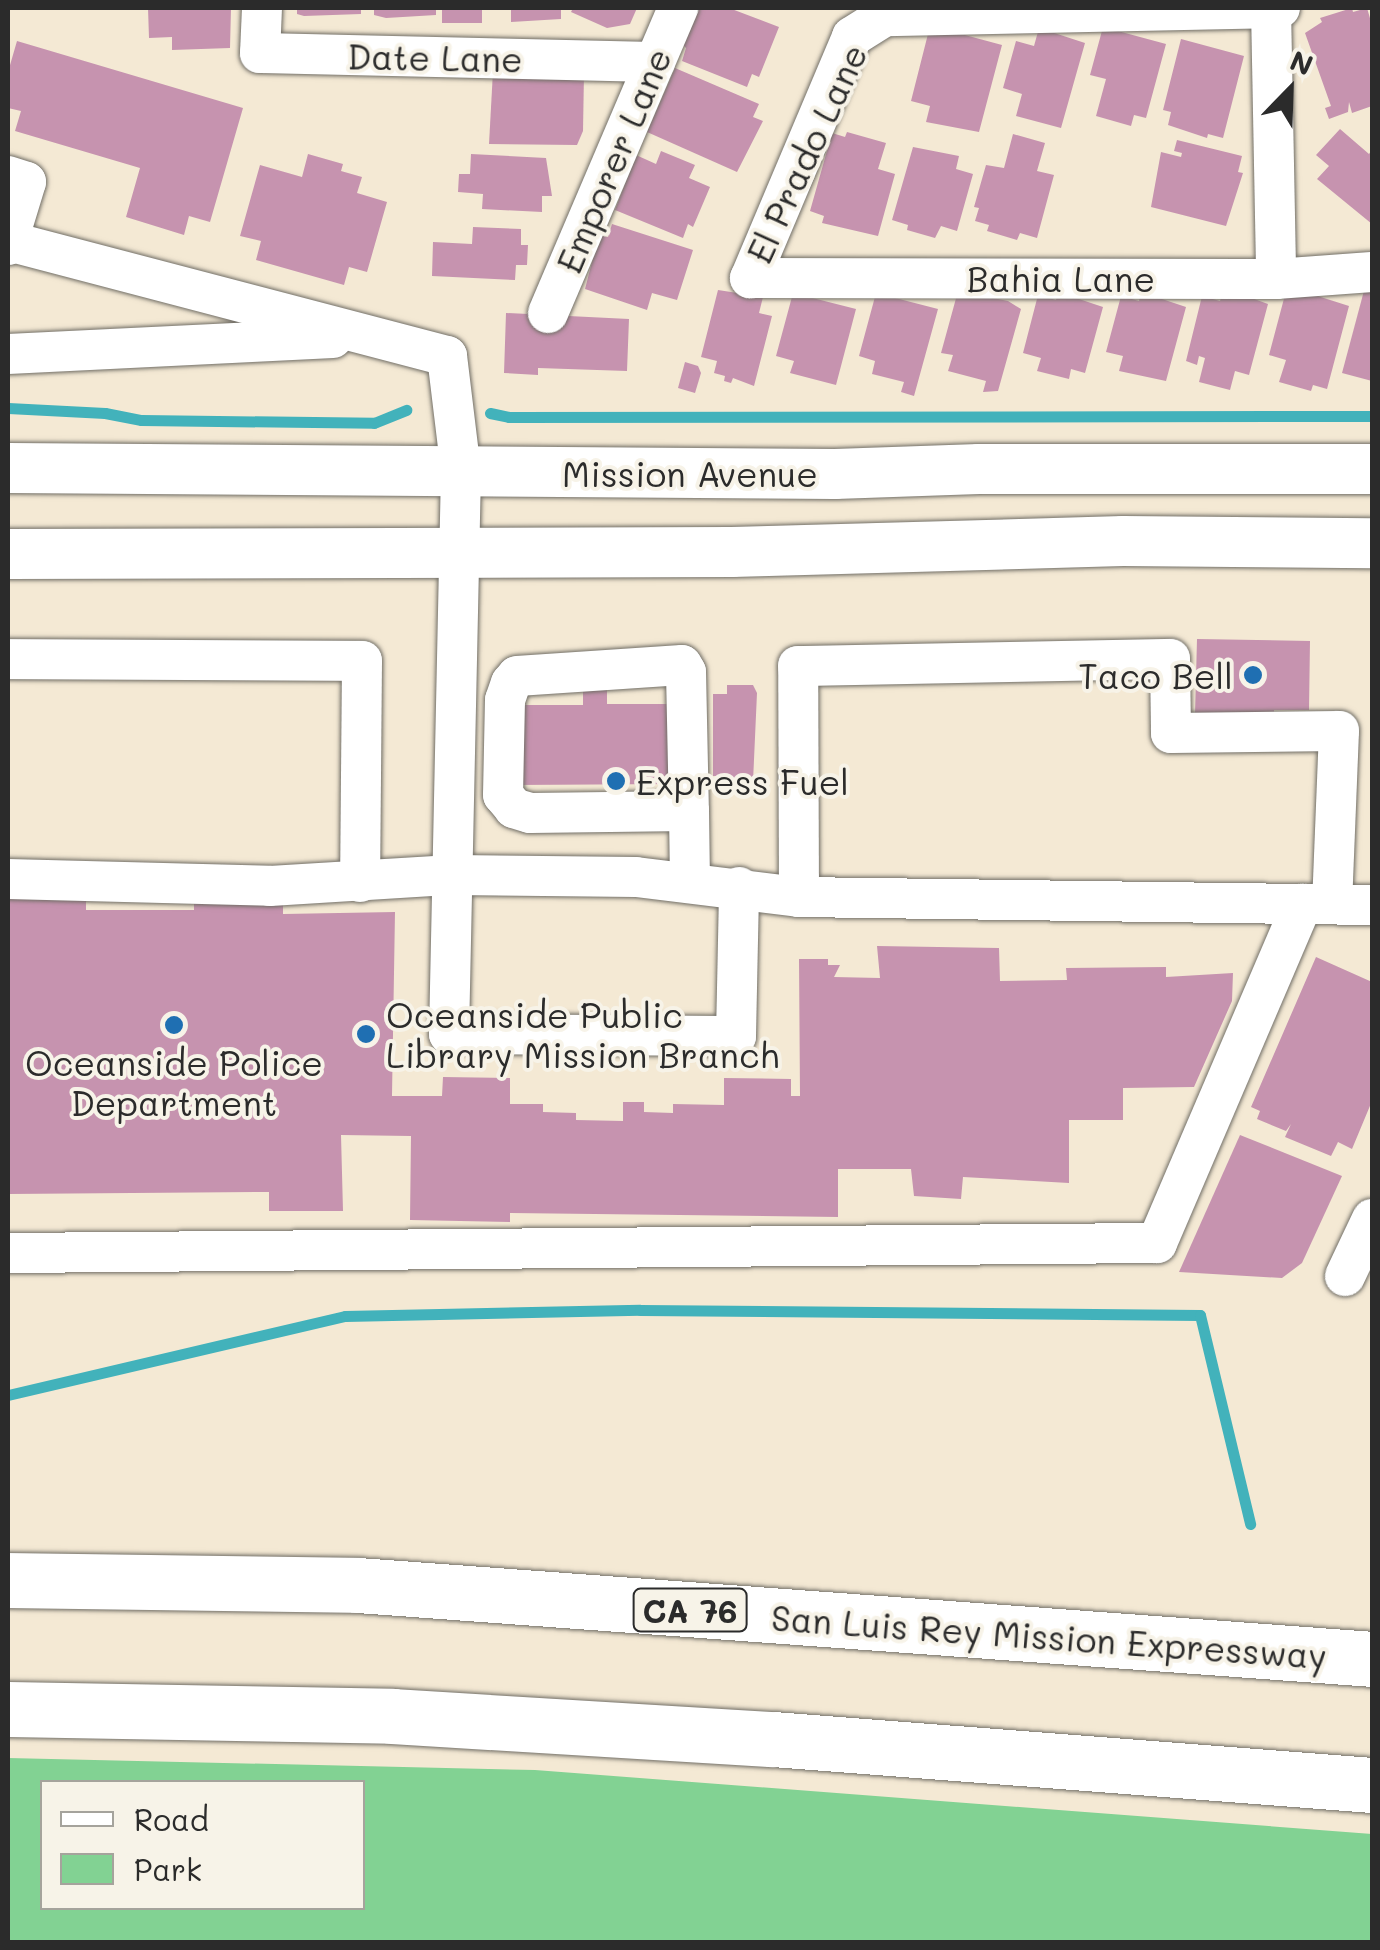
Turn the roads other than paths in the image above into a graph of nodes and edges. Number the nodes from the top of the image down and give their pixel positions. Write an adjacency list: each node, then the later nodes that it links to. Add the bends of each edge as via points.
1 (262, 8): 5 (lane, Date Lane, via 260,52)
2 (678, 8): 5 (lane, Emporer Lane)
3 (1274, 8): 4 (lane, El Prado Lane); 10 (lane)
4 (975, 11): 9 (lane, El Prado Lane, via 886,16 852,37)
5 (654, 62): 11 (lane, Emporer Lane)
6 (8, 176): 7 (lane, via 26,182)
7 (8, 243): 12 (lane)
8 (1372, 272): 10 (lane, Bahia Lane)
9 (750, 278): 10 (lane, Bahia Lane)
10 (1276, 278)
11 (548, 312)
12 (370, 336): 13 (lane); 16 (lane, via 448,356)
13 (8, 354)
14 (8, 468): 16 (main road, Mission Avenue)
15 (1372, 469): 16 (main road, Mission Avenue)
16 (461, 471): 18 (lane)
17 (1372, 543): 18 (main road)
18 (460, 551): 19 (main road); 23 (lane)
19 (8, 554)
20 (8, 660): 26 (lane, via 362,661)
21 (688, 811): 22 (lane); 22 (lane, via 682,665 517,676 505,700 503,796 514,808); 27 (lane)
22 (549, 812): 24 (lane)
23 (452, 875): 24 (lane); 26 (lane); 28 (lane, via 449,1034 736,1036)
24 (546, 877): 27 (lane)
25 (8, 879): 26 (lane)
26 (360, 882)
27 (690, 882): 28 (lane)
28 (739, 887): 29 (lane)
29 (799, 897): 30 (lane); 30 (lane, via 798,666 1170,659 1171,733 1339,731)
30 (1317, 904): 31 (lane); 33 (lane, via 1157,1243)
31 (1372, 905)
32 (1372, 1219): 34 (lane)
33 (8, 1252)
34 (1345, 1276)
35 (8, 1580): 36 (highway, San Luis Rey Mission Expressway / CA 76, via 358,1585)
36 (1372, 1660)
37 (8, 1709): 38 (highway, via 392,1716)
38 (1372, 1785)

